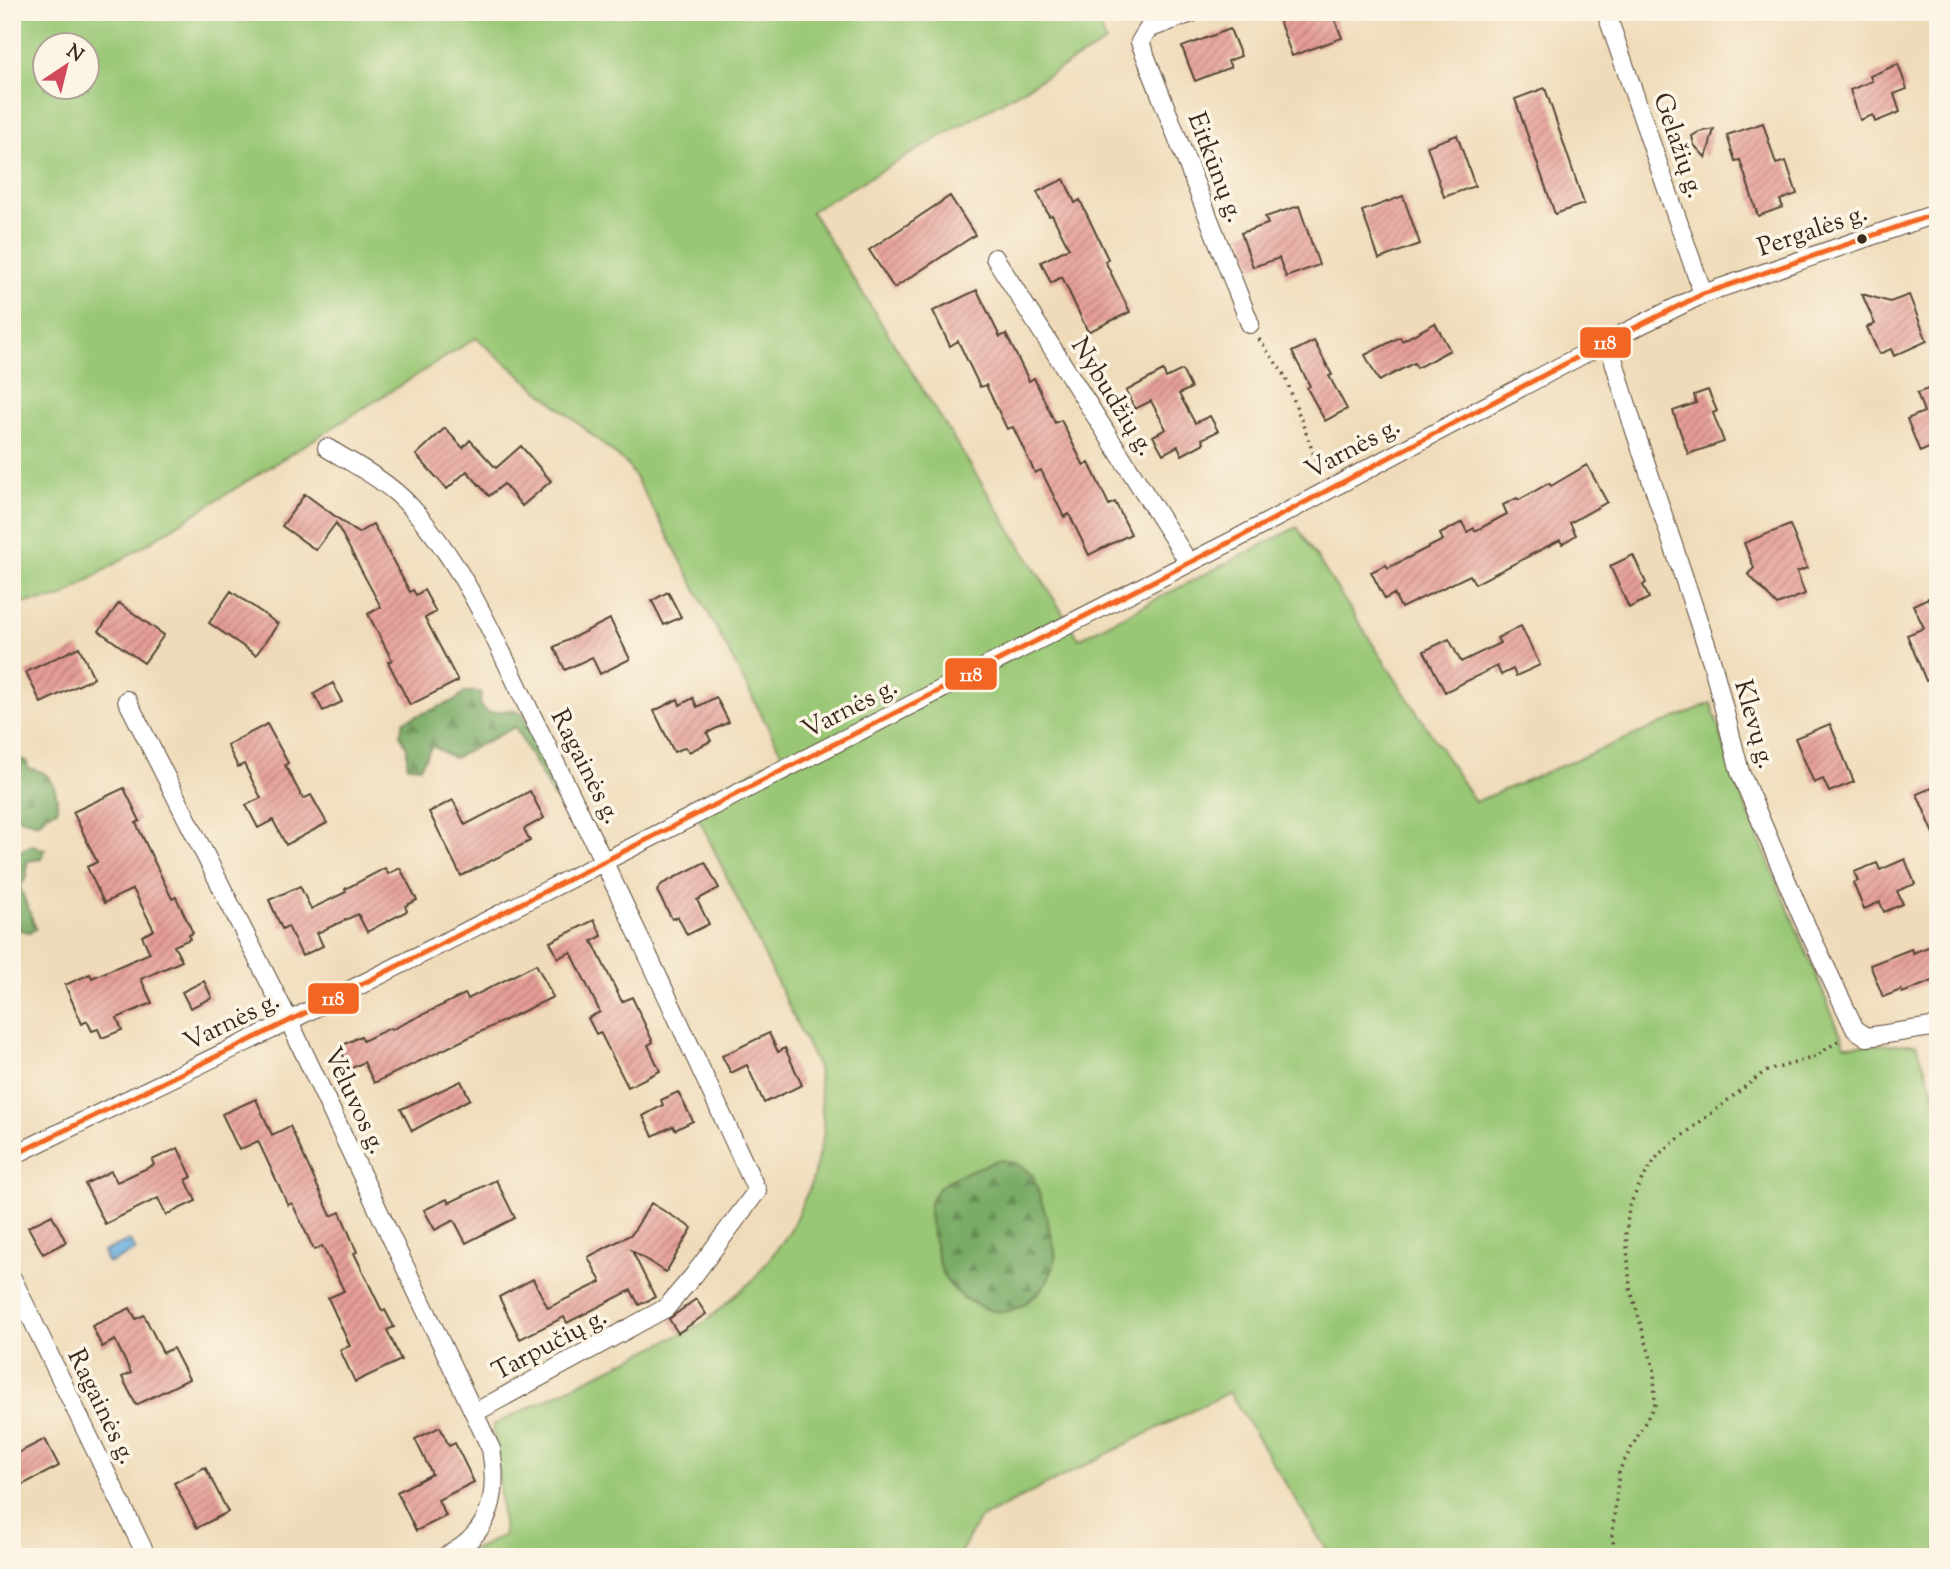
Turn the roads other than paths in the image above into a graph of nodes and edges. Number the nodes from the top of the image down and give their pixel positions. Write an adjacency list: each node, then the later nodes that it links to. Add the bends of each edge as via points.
1 (1194, 12): 6 (street, Eitkūnų g., via 1148,29 1140,42)
2 (1606, 12): 5 (street, Gelažių g.)
3 (1938, 213): 5 (street, Pergalės g.)
4 (995, 258): 9 (street, Nybudžių g.)
5 (1703, 294): 7 (street, Varnės g.)
6 (1250, 324)
7 (1608, 341): 9 (street, Varnės g.); 13 (street, Klevų g., via 1712,662 1740,772 1855,1029 1867,1037)
8 (327, 448): 11 (street, Ragainės g., via 372,474 409,505 433,534 468,588)
9 (1189, 563): 11 (street, Varnės g.)
10 (127, 700): 12 (street, Vėluvos g.)
11 (604, 861): 12 (street, Varnės g.); 15 (street, Ragainės g.)
12 (289, 1021): 14 (street, Varnės g.); 17 (street, Vėluvos g.)
13 (1938, 1026)
14 (12, 1156)
15 (757, 1191): 17 (street, Tarpučių g., via 666,1308)
16 (12, 1278): 18 (street, Ragainės g.)
17 (474, 1413): 19 (street, Tarpučių g., via 491,1449 493,1499 478,1532)
18 (147, 1557)
19 (444, 1557)

